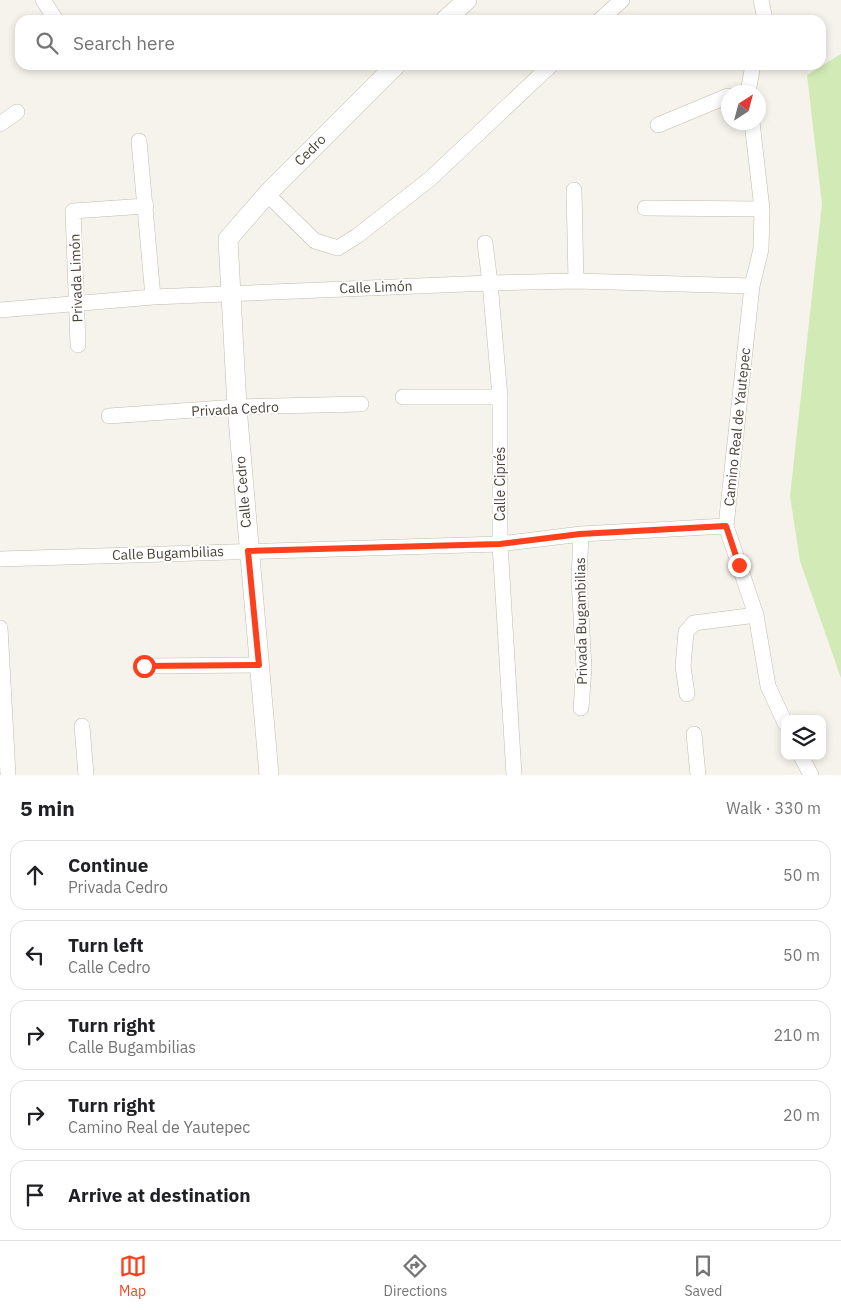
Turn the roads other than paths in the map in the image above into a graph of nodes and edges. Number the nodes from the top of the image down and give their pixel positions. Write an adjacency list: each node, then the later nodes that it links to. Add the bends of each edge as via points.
1 (43, 0): 4 (street)
2 (467, 0): 5 (street)
3 (622, 0): 6 (street)
4 (53, 15)
5 (450, 15)
6 (606, 15)
7 (391, 70): 18 (street, Cedro)
8 (546, 70): 18 (street, via 430,179 338,248 314,240)
9 (752, 70): 10 (street)
10 (747, 85)
11 (721, 99): 14 (street)
12 (17, 112): 13 (street)
13 (0, 124)
14 (658, 124)
15 (753, 130): 21 (street, Camino Real de Yautepec)
16 (139, 141): 19 (street)
17 (574, 190): 24 (street)
18 (267, 194): 22 (street, Cedro)
19 (146, 206): 28 (street); 29 (street, Privada Limón, via 73,211)
20 (644, 208): 21 (street)
21 (762, 210): 26 (street, Camino Real de Yautepec, via 761,248)
22 (228, 239): 27 (street, Calle Cedro)
23 (485, 243): 25 (street, Calle Ciprés)
24 (576, 281): 25 (street, Calle Limón); 26 (street, Calle Limón)
25 (490, 283): 27 (street, Calle Limón); 33 (street, Calle Ciprés)
26 (752, 286): 37 (street, Camino Real de Yautepec)
27 (230, 293): 28 (street, Calle Limón); 35 (street, Calle Cedro)
28 (153, 297): 29 (street, Calle Limón)
29 (76, 302): 30 (street, Calle Limón); 31 (street, Privada Limón)
30 (0, 310)
31 (78, 345)
32 (403, 397): 33 (street)
33 (500, 397): 39 (street, Calle Ciprés)
34 (361, 404): 35 (street, Privada Cedro)
35 (237, 408): 36 (street, Privada Cedro); 40 (street, Calle Cedro)
36 (109, 416)
37 (726, 526): 38 (street, Calle Bugambilias); 42 (street, Camino Real de Yautepec)
38 (580, 534): 39 (street, Calle Bugambilias); 48 (street, Privada Bugambilias)
39 (500, 544): 40 (street, Calle Bugambilias); 56 (street, Calle Ciprés)
40 (248, 551): 41 (street, Calle Bugambilias); 44 (street, Calle Cedro)
41 (0, 559)
42 (756, 615): 47 (street, via 694,623 686,632 683,666); 49 (street, Camino Real de Yautepec, via 768,686)
43 (0, 628): 46 (street)
44 (259, 665): 45 (street); 55 (street, Calle Cedro)
45 (144, 666)
46 (2, 694): 53 (street)
47 (687, 694)
48 (582, 708)
49 (781, 715)
50 (82, 726): 54 (street)
51 (694, 734): 57 (street)
52 (802, 760): 58 (street)
53 (8, 775)
54 (86, 775)
55 (269, 775)
56 (514, 775)
57 (698, 775)
58 (811, 775)

